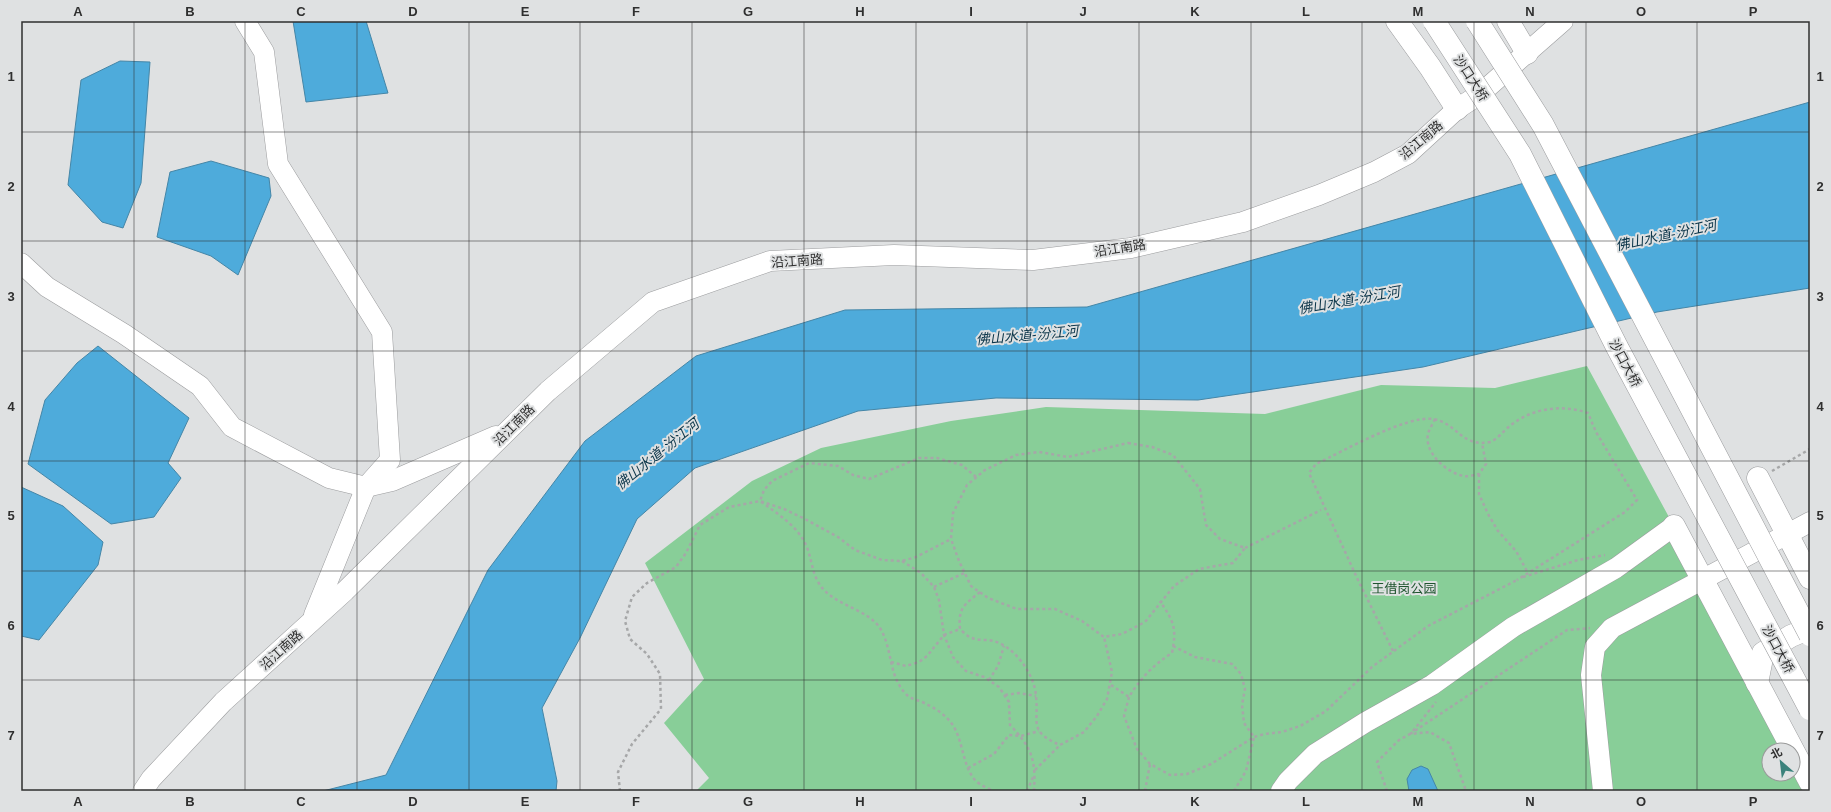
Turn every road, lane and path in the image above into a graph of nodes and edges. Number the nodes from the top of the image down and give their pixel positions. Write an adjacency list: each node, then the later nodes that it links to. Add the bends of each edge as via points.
1 (245, 21): 16 (street, via 264,52 278,164 382,332 390,460)
2 (1397, 21): 8 (main road)
3 (1434, 21): 51 (main road, 沙口大桥, bridge, via 1520,154 1617,346)
4 (1477, 21): 39 (main road, bridge, via 1547,132)
5 (1508, 21): 7 (main road)
6 (1563, 21): 7 (street, 沿江南路)
7 (1527, 53): 8 (street, 沿江南路, via 1480,94)
8 (1457, 109): 11 (street, 沿江南路, via 1408,154 1374,172 1243,222 1131,248 1033,260 894,255 770,261 653,302 548,391)
9 (21, 263): 16 (street, via 47,287 124,334 200,386 232,427 329,478)
10 (1435, 419): 12 (path, via 1453,428 1465,438 1477,444); 13 (path, via 1428,435 1430,448 1438,461 1452,473 1465,476); 43 (path, via 1420,418 1390,430 1316,464 1310,473)
11 (508, 431): 16 (street, via 392,482); 34 (street, 沿江南路)
12 (1482, 443): 13 (path, via 1486,464); 26 (path, via 1492,442 1511,424 1528,415 1554,407 1575,408 1588,413 1596,432 1637,500 1625,512)
13 (1479, 474): 26 (path, via 1479,494 1488,514 1498,531 1516,551)
14 (976, 477): 17 (path, via 962,465 937,458 919,458 869,479 853,475 838,466 809,463 772,481 764,490); 22 (path, via 967,486 954,513); 23 (path, via 1016,455 1039,452 1068,457 1128,443 1152,447 1173,455 1200,489 1206,525 1220,539)
15 (1758, 478): 21 (main road)
16 (366, 487): 34 (street)
17 (760, 501): 25 (path, via 805,519 838,537 855,550 882,560); 44 (path, via 800,533 808,549 815,579 825,591 839,603 859,611 879,627); 63 (path, via 729,506 700,525 676,567 647,582 632,597 625,621 630,639 647,654 660,674 661,709 632,744 618,772)
18 (1322, 510): 23 (path)
19 (1810, 522): 21 (street)
20 (1674, 526): 30 (main road); 69 (street, via 1616,568 1513,627 1432,685 1315,754)
21 (1788, 535): 28 (main road); 30 (street)
22 (951, 539): 25 (path); 27 (path)
23 (1245, 548): 33 (path, via 1234,562 1199,569 1174,586)
24 (1608, 554): 29 (path, via 1578,560)
25 (902, 561): 31 (path, via 920,573)
26 (1528, 572): 29 (path)
27 (964, 573): 31 (path); 32 (path, via 971,586)
28 (1810, 578)
29 (1517, 580): 43 (path, via 1428,626)
30 (1703, 580): 37 (street, via 1612,628); 46 (main road)
31 (934, 587): 38 (path, via 939,600)
32 (980, 592): 36 (path, via 966,603 958,616); 40 (path, via 988,598 1017,609 1055,609 1082,621)
33 (1160, 601): 40 (path, via 1145,622 1122,634); 42 (path, via 1171,617 1176,635)
34 (312, 621): 61 (street, 沿江南路, via 223,702)
35 (1810, 628): 46 (main road, via 1763,653)
36 (960, 629): 38 (path); 41 (path, via 972,638 994,641)
37 (1608, 633): 53 (path, via 1594,628 1567,630); 72 (street, via 1595,647 1591,675)
38 (944, 635): 44 (path, via 919,662 906,666); 45 (path, via 953,657 966,671)
39 (1810, 635)
40 (1104, 637): 47 (path, via 1112,672)
41 (1004, 646): 45 (path, via 998,666); 49 (path, via 1024,664 1033,681)
42 (1173, 646): 50 (path, via 1172,653 1157,663 1139,681); 55 (path, via 1195,658 1232,664 1241,674 1245,689 1242,705 1244,723)
43 (1393, 651): 55 (path, via 1326,711 1300,726)
44 (891, 662): 58 (path, via 894,677 907,696 940,711 952,724 960,738)
45 (988, 680): 48 (path, via 1000,687)
46 (1757, 683): 60 (main road)
47 (1111, 685): 50 (path); 56 (path, via 1107,699 1084,732)
48 (1005, 695): 49 (path, via 1019,693); 54 (path, via 1009,702 1010,725)
49 (1036, 696): 52 (path, via 1036,720)
50 (1129, 698): 57 (path, via 1124,716 1137,749)
51 (1810, 709)
52 (1039, 731): 54 (path); 56 (path, via 1046,739)
53 (1410, 734): 70 (path, via 1399,740 1378,762); 71 (path, via 1430,732 1449,743)
54 (1021, 736): 58 (path, via 1009,735 994,754); 59 (path, via 1030,749)
55 (1254, 737): 57 (path, via 1210,764 1187,774 1170,774); 68 (path, via 1246,771)
56 (1060, 745): 59 (path)
57 (1150, 764): 67 (path)
58 (968, 768): 64 (path, via 977,782)
59 (1036, 770): 65 (path); 66 (path)
60 (1810, 782)
61 (147, 785): 62 (street, 沿江南路)
62 (131, 791)
63 (620, 791)
64 (993, 791)
65 (1027, 791)
66 (1034, 791)
67 (1146, 791)
68 (1234, 791)
69 (1281, 791)
70 (1387, 791)
71 (1466, 791)
72 (1603, 791)

